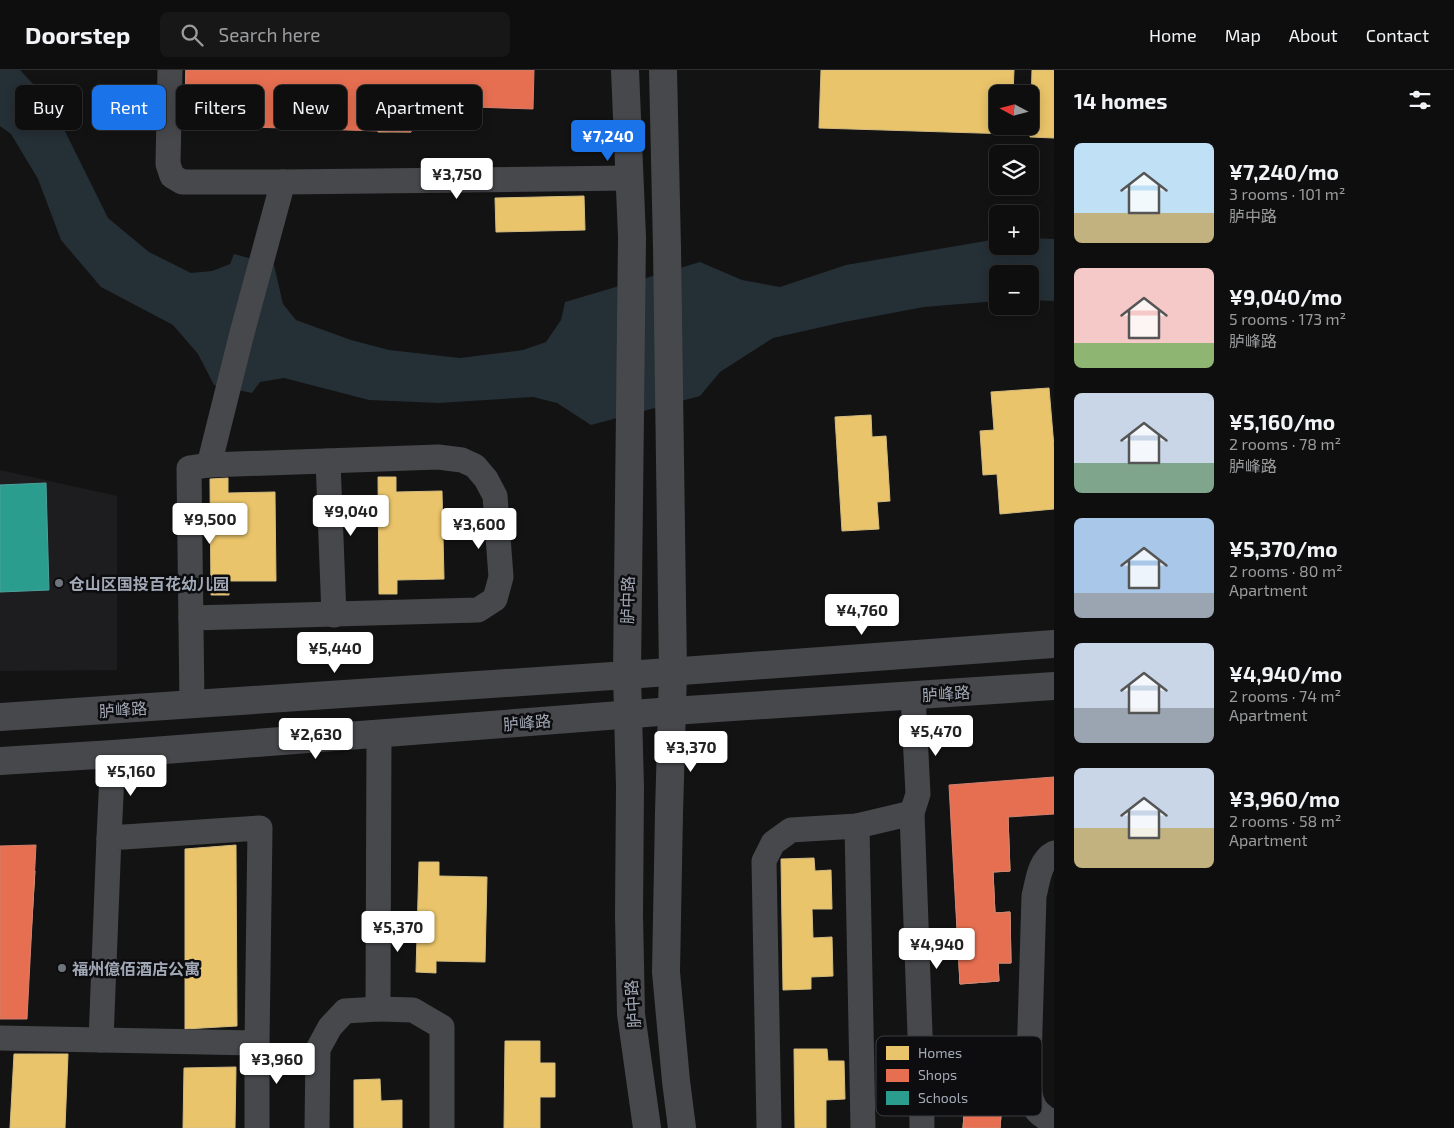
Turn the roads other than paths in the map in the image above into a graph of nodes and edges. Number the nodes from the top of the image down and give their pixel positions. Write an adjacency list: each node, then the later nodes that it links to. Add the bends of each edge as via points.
1 (170, 70): 5 (street, via 168,164 172,176 182,182)
2 (626, 70): 4 (street, 胪中路)
3 (663, 70): 11 (street)
4 (630, 178): 5 (street); 12 (street, 胪中路, via 632,253)
5 (283, 182): 7 (street)
6 (328, 461): 7 (street); 8 (street); 8 (street, via 438,457 462,460 474,466 495,496 501,576 495,599 478,610)
7 (209, 465): 9 (street, via 188,468)
8 (334, 615): 9 (street)
9 (191, 618): 15 (street)
10 (1054, 644): 11 (street, 胪峰路)
11 (673, 672): 12 (street, 胪峰路); 16 (street)
12 (626, 676): 15 (street, 胪峰路); 17 (street, 胪中路)
13 (1054, 686): 14 (street, 胪峰路)
14 (904, 695): 16 (street, 胪峰路); 22 (street, via 902,794)
15 (192, 705): 18 (street, 胪峰路)
16 (672, 711): 17 (street, 胪峰路); 38 (street, via 666,972)
17 (628, 714): 19 (street, 胪峰路); 37 (street, 胪中路, via 631,1014)
18 (0, 717)
19 (379, 734): 20 (street, 胪峰路); 26 (street)
20 (113, 754): 21 (street, 胪峰路); 24 (street)
21 (0, 760)
22 (912, 814): 23 (street); 27 (street)
23 (857, 826): 39 (street, via 791,830 773,843 764,861); 40 (street)
24 (109, 838): 30 (street); 31 (street, via 260,828)
25 (1054, 853): 28 (street, via 1048,856 1040,872 1034,896)
26 (378, 1010): 35 (street, via 345,1011 330,1027 318,1049); 36 (street, via 413,1010 442,1026)
27 (920, 1036)
28 (1030, 1036)
29 (0, 1038): 30 (street)
30 (101, 1040): 31 (street)
31 (257, 1043): 34 (street)
32 (1041, 1116): 33 (street)
33 (1054, 1122)
34 (257, 1128)
35 (317, 1128)
36 (442, 1128)
37 (647, 1128)
38 (682, 1128)
39 (769, 1128)
40 (863, 1128)

